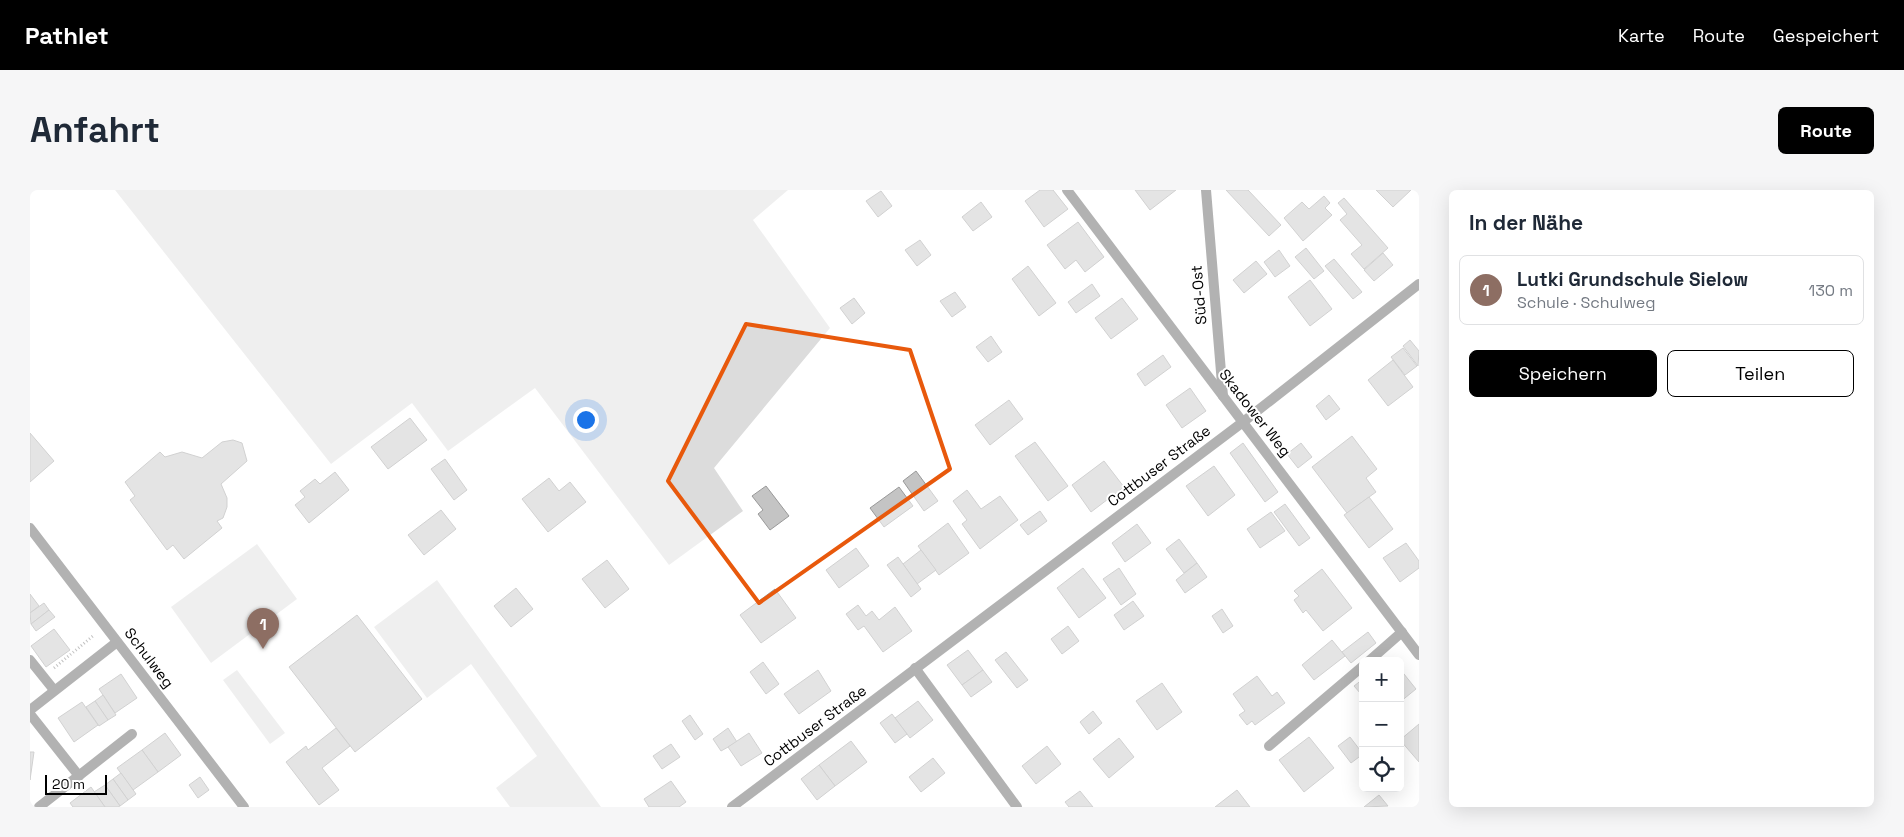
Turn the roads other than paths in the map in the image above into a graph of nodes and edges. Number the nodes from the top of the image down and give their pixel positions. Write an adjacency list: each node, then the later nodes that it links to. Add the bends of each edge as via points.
1 (1067, 190): 4 (street, Skadower Weg)
2 (1206, 190): 4 (street, Süd-Ost)
3 (1419, 284): 5 (street, Cottbuser Straße)
4 (1223, 397): 5 (street, Skadower Weg)
5 (1243, 422): 7 (street, Skadower Weg); 12 (street, Cottbuser Straße)
6 (30, 528): 8 (street, Schulweg)
7 (1402, 632): 9 (street, Skadower Weg); 10 (street)
8 (118, 642): 14 (street); 20 (street, Schulweg)
9 (1419, 655)
10 (1374, 657)
11 (30, 660): 14 (street)
12 (915, 668): 21 (street, Cottbuser Straße); 22 (street)
13 (1359, 669): 17 (street)
14 (54, 690): 15 (street)
15 (30, 712): 18 (street)
16 (132, 734): 18 (street)
17 (1269, 746)
18 (79, 776): 19 (street)
19 (39, 807)
20 (244, 807)
21 (732, 807)
22 (1017, 807)

